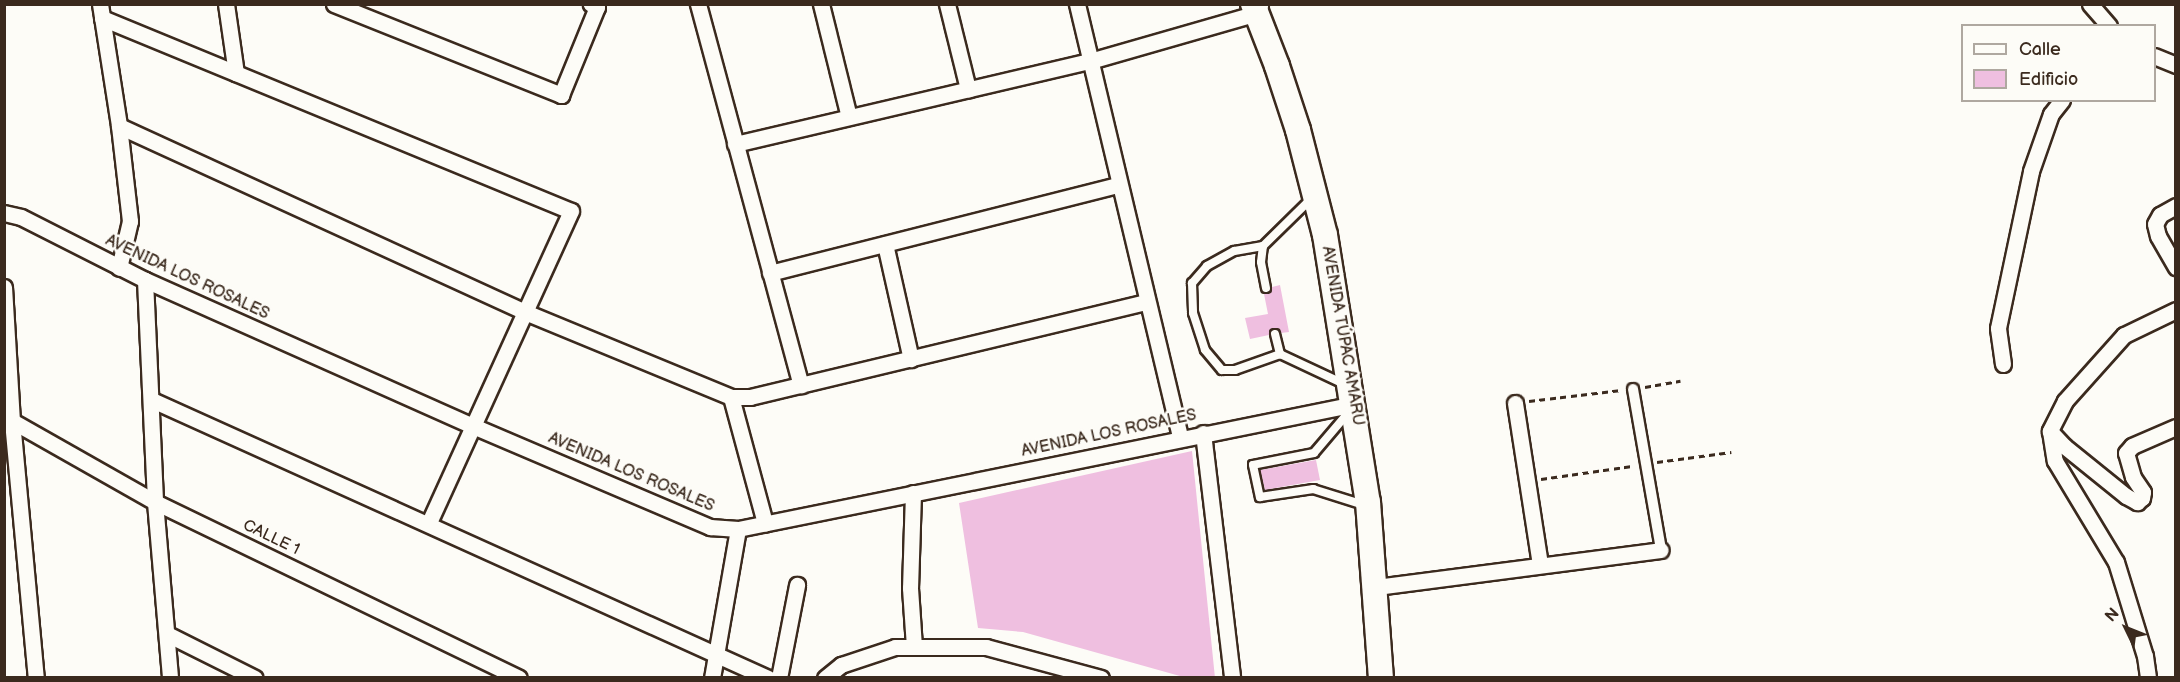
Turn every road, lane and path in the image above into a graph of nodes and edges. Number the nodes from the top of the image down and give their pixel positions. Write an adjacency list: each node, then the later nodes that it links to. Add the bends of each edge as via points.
1 (226, 4): 15 (street)
2 (334, 4): 8 (street, via 561,95)
3 (698, 4): 20 (street)
4 (821, 4): 18 (street)
5 (947, 4): 16 (street)
6 (1077, 4): 13 (street)
7 (2090, 4): 11 (street)
8 (594, 6)
9 (1257, 7): 13 (street); 22 (highway, AVENIDA TÚPAC AMARU)
10 (101, 11): 15 (street); 19 (street)
11 (2107, 24)
12 (2156, 57): 14 (street)
13 (1090, 61): 16 (street); 21 (street)
14 (2175, 65)
15 (236, 73): 35 (street, via 571,211)
16 (968, 89): 18 (street)
17 (2060, 102): 39 (street, via 2051,114 2031,171 1998,328)
18 (849, 117): 20 (street)
19 (119, 126): 28 (street, via 130,221); 35 (street)
20 (735, 144): 29 (street)
21 (1119, 185): 25 (street); 33 (street)
22 (1315, 194): 26 (lane); 43 (highway, AVENIDA TÚPAC AMARU)
23 (2175, 206): 27 (street, via 2160,215 2155,224)
24 (4, 213): 28 (street, AVENIDA LOS ROSALES, via 21,217)
25 (885, 244): 29 (street); 38 (street)
26 (1263, 246): 32 (lane, via 1261,262); 37 (lane, via 1234,251 1207,266 1192,283 1193,313 1205,350 1222,370 1235,370)
27 (2175, 267)
28 (119, 268): 30 (street, AVENIDA LOS ROSALES)
29 (770, 273): 41 (street)
30 (145, 280): 45 (street); 48 (street, AVENIDA LOS ROSALES)
31 (4, 287): 47 (street)
32 (1266, 288)
33 (1147, 302): 38 (street); 52 (street)
34 (2175, 310): 50 (street, via 2124,335 2065,401)
35 (525, 312): 44 (street); 48 (street)
36 (1275, 334): 37 (lane)
37 (1280, 354): 43 (lane)
38 (911, 358): 41 (street)
39 (2003, 364)
40 (1680, 381): 42 (path)
41 (801, 385): 44 (street, via 750,397)
42 (1633, 389): 46 (path); 54 (street)
43 (1353, 396): 51 (street, AVENIDA LOS ROSALES); 58 (highway, AVENIDA TÚPAC AMARU); 58 (lane, via 1314,453 1305,459 1253,465 1260,497 1312,485)
44 (731, 397): 60 (street)
45 (152, 400): 57 (street); 59 (street)
46 (1515, 403): 55 (street)
47 (12, 421): 57 (street, CALLE 1); 69 (street)
48 (473, 426): 59 (street); 61 (street, AVENIDA LOS ROSALES, via 710,527)
49 (2175, 428): 50 (street, via 2132,446 2126,453 2133,477 2143,492 2137,502)
50 (2050, 431): 80 (street, via 2055,461 2116,562)
51 (1203, 433): 52 (street, AVENIDA LOS ROSALES); 78 (street)
52 (1180, 438): 56 (street, AVENIDA LOS ROSALES)
53 (1731, 452): 54 (path)
54 (1646, 464): 55 (path); 62 (street)
55 (1527, 481): 63 (street)
56 (913, 493): 60 (street, AVENIDA LOS ROSALES); 67 (street, via 910,588)
57 (155, 502): 66 (street); 72 (street, CALLE 1)
58 (1368, 507): 65 (highway, AVENIDA TÚPAC AMARU)
59 (429, 523): 68 (street)
60 (765, 523): 61 (street, AVENIDA LOS ROSALES)
61 (738, 530): 68 (street)
62 (1661, 550): 63 (street)
63 (1540, 565): 65 (street)
64 (797, 585): 75 (street)
65 (1376, 587): 79 (highway, AVENIDA TÚPAC AMARU)
66 (167, 634): 70 (street); 71 (street)
67 (914, 647): 76 (street, via 895,647 841,665); 77 (street, via 986,647)
68 (718, 654): 73 (street); 74 (street)
69 (36, 678)
70 (170, 678)
71 (255, 678)
72 (519, 678)
73 (712, 678)
74 (768, 678)
75 (779, 678)
76 (825, 678)
77 (1101, 678)
78 (1232, 678)
79 (1381, 678)
80 (2148, 678)

